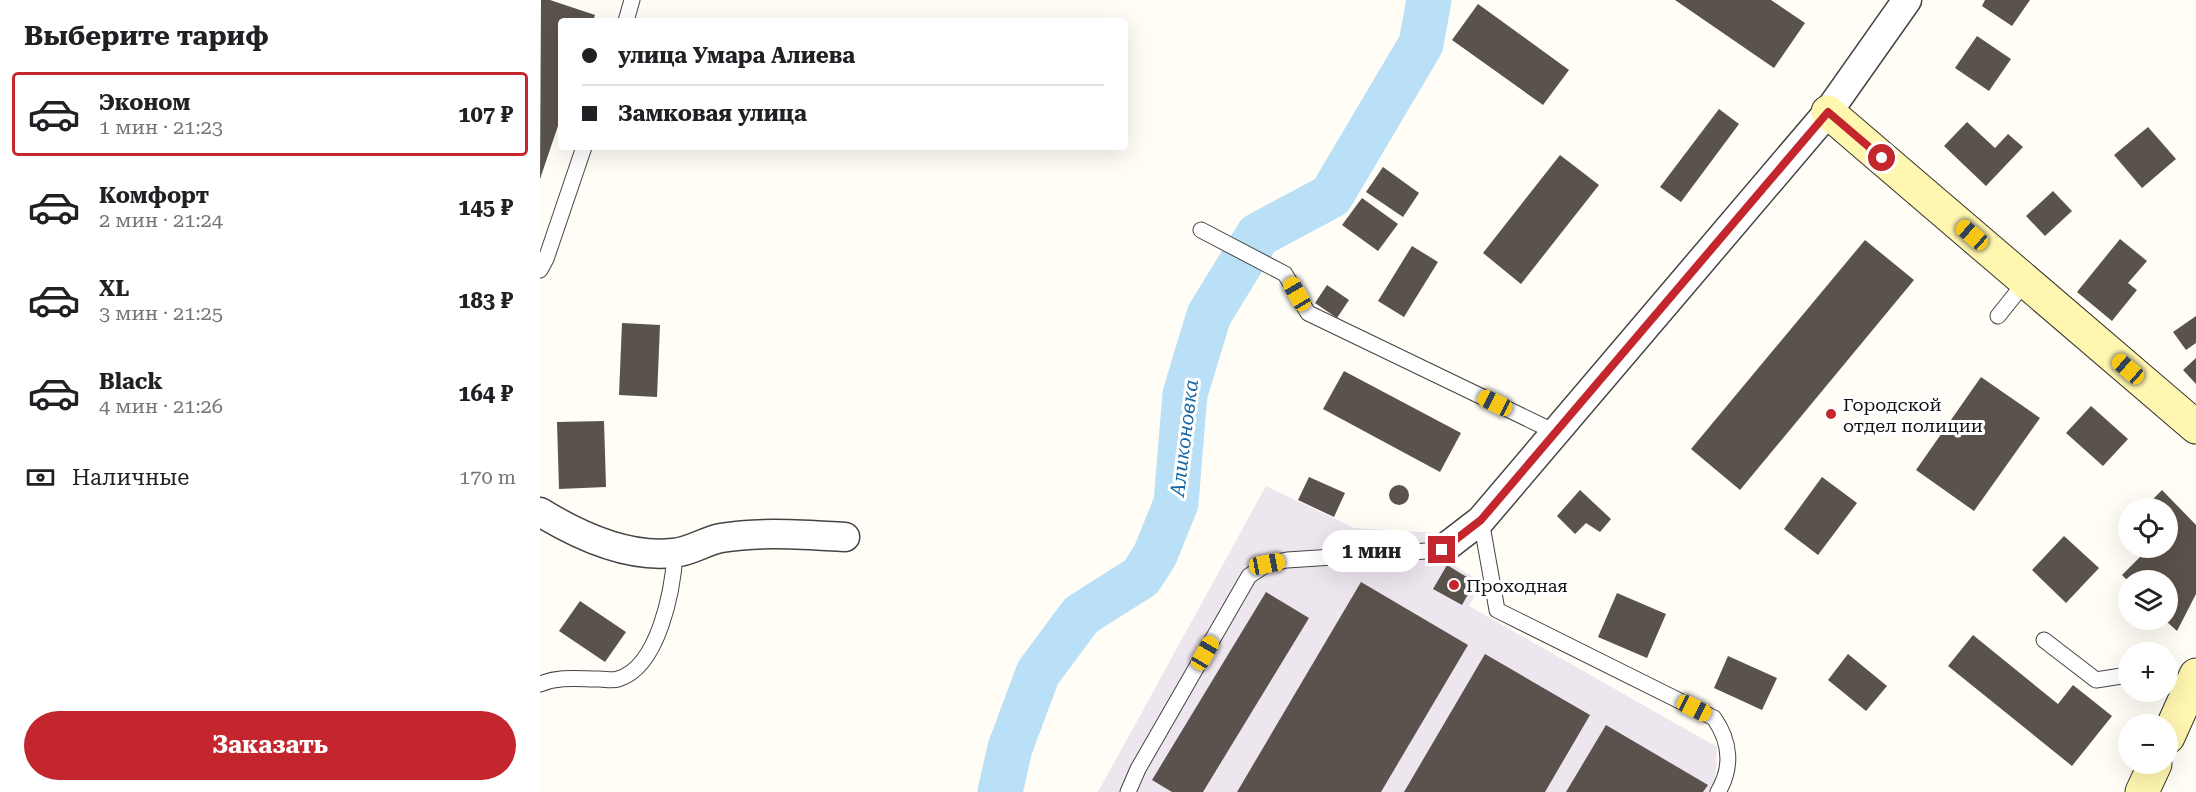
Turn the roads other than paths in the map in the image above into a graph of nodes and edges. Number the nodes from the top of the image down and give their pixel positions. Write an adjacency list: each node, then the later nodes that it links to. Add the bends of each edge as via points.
1 (632, 0): 3 (lane)
2 (1907, 0): 4 (street)
3 (627, 18)
4 (1828, 112): 8 (street); 11 (street)
5 (583, 150): 7 (lane)
6 (1201, 230): 11 (lane, via 1285,274 1308,313)
7 (540, 270)
8 (2026, 281): 9 (lane); 10 (street)
9 (1998, 316)
10 (2196, 427)
11 (1555, 432): 13 (street)
12 (540, 512): 16 (street, via 608,545 646,554)
13 (1481, 520): 15 (street); 24 (lane, via 1497,610 1714,718 1728,748 1725,781)
14 (845, 537): 16 (street, via 781,534 720,538)
15 (1442, 550): 23 (lane, via 1287,561 1267,564 1249,576)
16 (675, 553): 19 (lane, via 673,585 659,631 640,665 618,679 556,678)
17 (2044, 640): 18 (lane, via 2096,680)
18 (2118, 677)
19 (540, 684)
20 (2182, 689): 21 (street)
21 (2175, 714)
22 (2150, 774): 25 (street)
23 (1128, 792)
24 (1718, 792)
25 (2142, 792)

